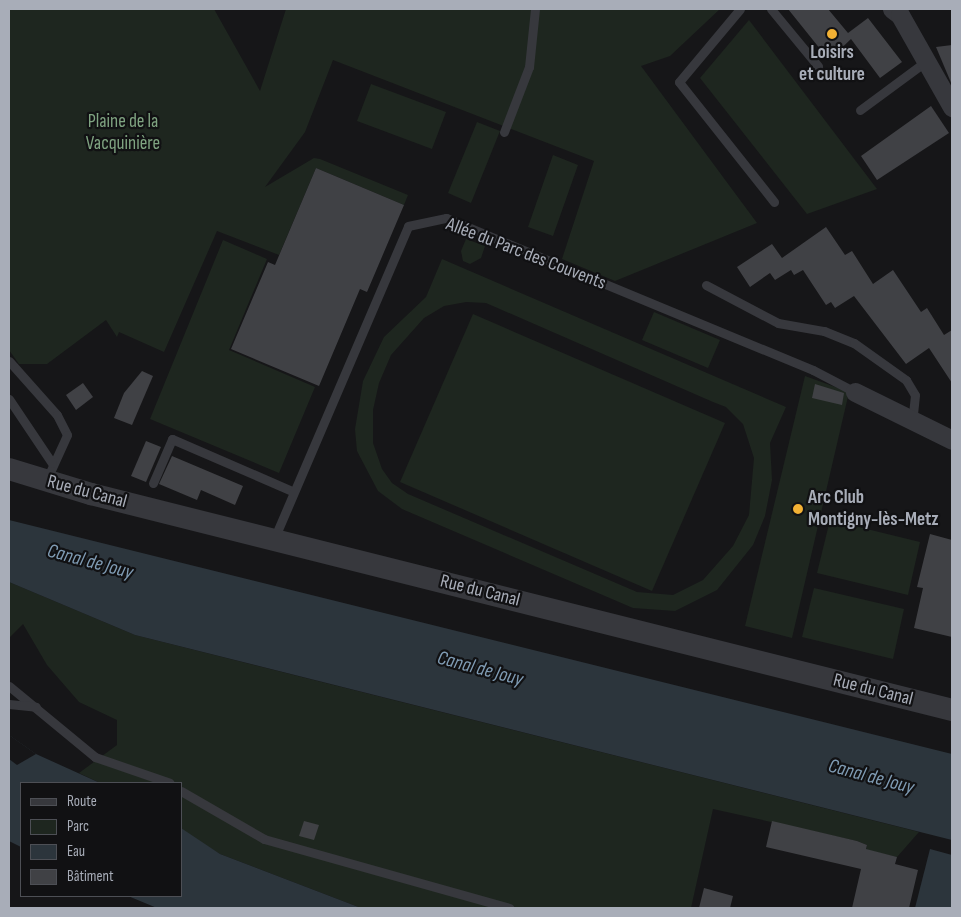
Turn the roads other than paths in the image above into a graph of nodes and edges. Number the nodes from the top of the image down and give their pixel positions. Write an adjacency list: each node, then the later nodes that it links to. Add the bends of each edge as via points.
1 (535, 9): 9 (lane, via 529,67)
2 (740, 9): 10 (lane, via 679,82)
3 (771, 9): 6 (lane)
4 (902, 11): 5 (street)
5 (925, 62): 7 (street); 8 (lane)
6 (818, 66)
7 (952, 107)
8 (860, 110)
9 (504, 132)
10 (774, 202)
11 (706, 285): 15 (lane, via 778,323 824,331 854,343 906,380 916,395)
12 (9, 361): 18 (lane, via 57,415 67,436)
13 (855, 392): 15 (street, Allée du Parc des Couvents); 20 (lane, Allée du Parc des Couvents, via 813,370 446,218 408,226)
14 (9, 399): 18 (lane)
15 (912, 423): 16 (street, Allée du Parc des Couvents)
16 (952, 440)
17 (9, 469): 18 (street, Rue du Canal)
18 (49, 472): 21 (street, Rue du Canal)
19 (153, 482): 20 (lane, via 172,439)
20 (292, 491): 21 (lane, Allée du Parc des Couvents)
21 (274, 539): 25 (street, Rue du Canal)
22 (9, 686): 24 (lane)
23 (9, 704): 24 (lane)
24 (37, 707): 26 (lane, via 54,727 95,757)
25 (952, 710)
26 (167, 782)
27 (182, 792): 28 (lane, via 264,840)
28 (510, 908)

